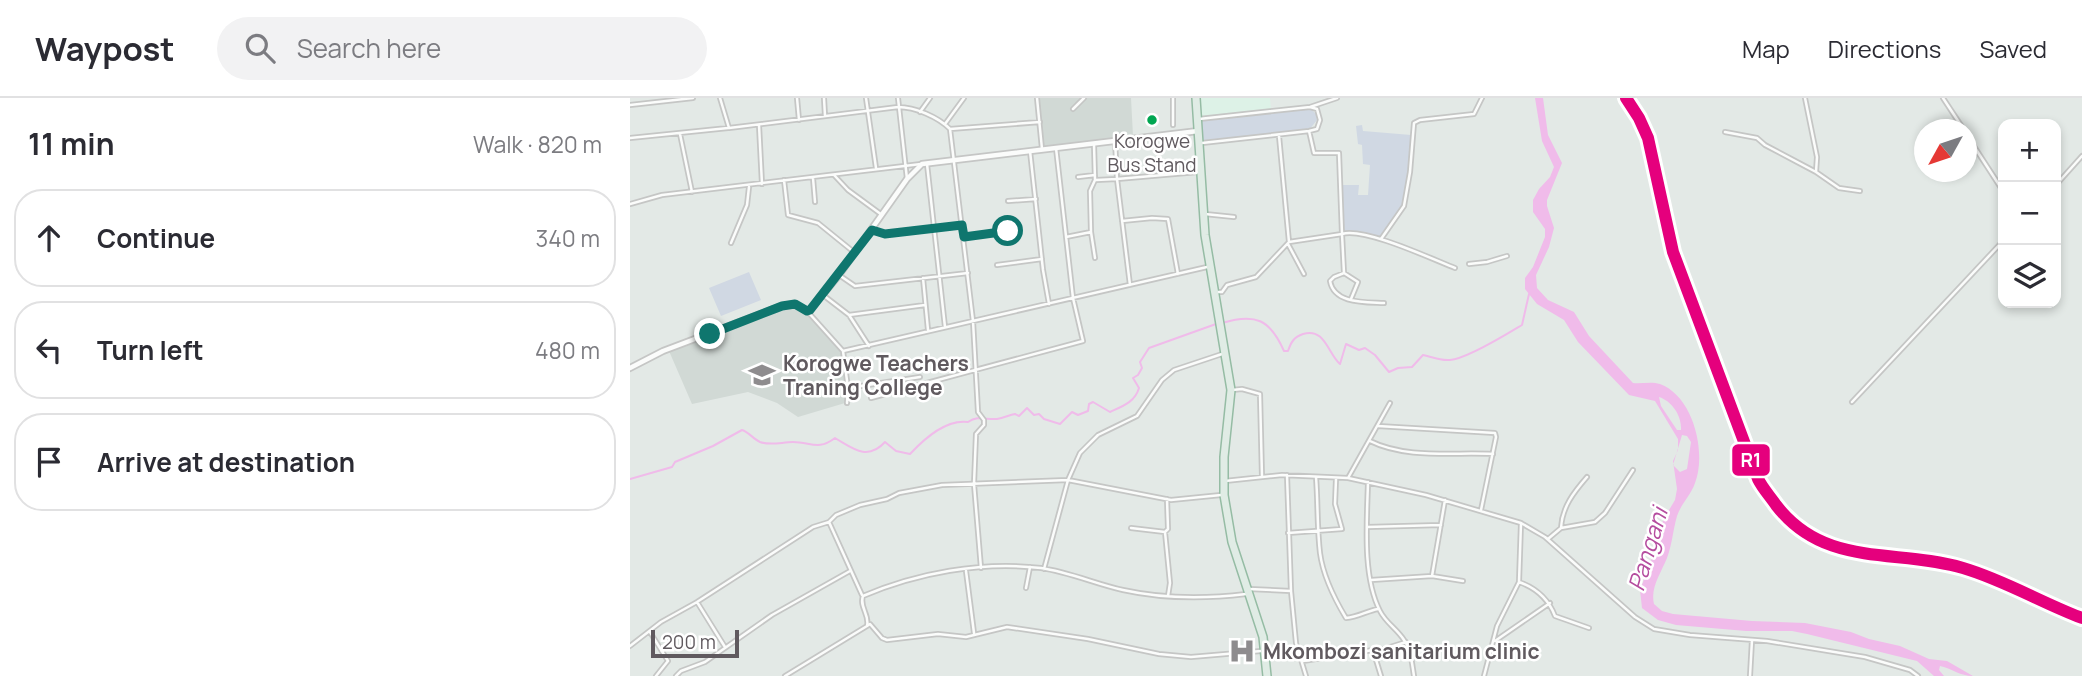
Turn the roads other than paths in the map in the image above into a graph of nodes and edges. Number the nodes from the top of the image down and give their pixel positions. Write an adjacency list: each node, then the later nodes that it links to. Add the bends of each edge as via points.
1 (693, 98): 17 (street)
2 (720, 98): 31 (street)
3 (797, 98): 25 (street)
4 (824, 98): 23 (street)
5 (866, 98): 21 (street)
6 (898, 98): 18 (street)
7 (930, 98): 22 (street)
8 (964, 98): 28 (street)
9 (1037, 98): 27 (street)
10 (1084, 98): 20 (street)
11 (1172, 98): 30 (street)
12 (1196, 98): 26 (highway)
13 (1337, 98): 19 (street)
14 (1482, 98): 82 (street, via 1474,114 1414,123 1404,206)
15 (1805, 98): 52 (street)
16 (1943, 98): 24 (street)
17 (630, 105)
18 (898, 107): 21 (street); 22 (street); 49 (street)
19 (1310, 107): 26 (street); 34 (street, via 1317,109 1320,120 1317,129)
20 (1073, 109)
21 (868, 111): 23 (street); 50 (street)
22 (919, 112): 28 (street)
23 (825, 116): 25 (street)
24 (1957, 119)
25 (799, 120): 29 (street)
26 (1197, 120): 33 (highway)
27 (1040, 122): 32 (street); 43 (street)
28 (945, 124): 32 (street)
29 (758, 125): 31 (street); 62 (street)
30 (1174, 125)
31 (729, 128): 36 (street)
32 (950, 130): 47 (street)
33 (1198, 131): 39 (street); 40 (highway)
34 (1310, 131): 37 (street); 79 (street, via 1314,153 1339,153)
35 (1725, 132): 52 (street, via 1757,138)
36 (680, 134): 38 (street); 65 (street)
37 (1279, 136): 40 (street); 84 (street)
38 (630, 138)
39 (1115, 140): 41 (street); 58 (street)
40 (1200, 143): 51 (highway)
41 (1094, 144): 42 (street); 56 (street)
42 (1056, 148): 43 (street); 81 (street)
43 (1042, 149): 44 (street)
44 (1030, 150): 47 (street); 66 (street)
45 (1977, 151): 61 (street)
46 (2082, 156): 60 (street)
47 (954, 160): 48 (street); 74 (street)
48 (924, 164): 49 (street); 57 (street); 75 (street)
49 (905, 166): 50 (street); 57 (street)
50 (876, 169): 53 (street)
51 (1201, 172): 58 (street); 70 (highway)
52 (1816, 172): 64 (street, via 1839,188)
53 (833, 174): 54 (street); 71 (street)
54 (813, 176): 59 (street); 68 (street)
55 (1078, 177): 56 (street)
56 (1095, 177): 58 (street); 78 (street, via 1090,191)
57 (907, 179): 71 (street)
58 (1117, 179): 73 (street)
59 (784, 180): 62 (street); 86 (street, via 788,215 818,223)
60 (2059, 182)
61 (1998, 183)
62 (762, 184): 63 (street)
63 (750, 186): 65 (street); 83 (street)
64 (1860, 191)
65 (692, 192): 69 (street)
66 (1036, 199): 67 (street); 89 (street)
67 (1008, 201)
68 (815, 202)
69 (630, 204)
70 (1204, 214): 72 (street); 92 (highway)
71 (882, 215): 76 (street)
72 (1234, 217)
73 (1122, 221): 96 (street, via 1168,219); 101 (street)
74 (962, 225): 75 (street); 80 (street)
75 (934, 229): 76 (street, via 885,234); 99 (street)
76 (872, 230): 86 (street)
77 (1008, 231): 80 (street)
78 (1091, 232): 81 (street); 88 (street)
79 (1342, 234): 82 (street); 84 (street); 95 (street)
80 (964, 237): 94 (street)
81 (1066, 237): 104 (street)
82 (1381, 239): 93 (street)
83 (731, 243)
84 (1289, 243): 97 (street); 102 (street, via 1256,278)
85 (1999, 245): 123 (street)
86 (855, 253): 98 (street)
87 (1507, 256): 90 (street)
88 (1095, 258)
89 (1042, 259): 91 (street); 107 (street)
90 (1469, 264)
91 (997, 265)
92 (1211, 266): 96 (street); 102 (highway)
93 (1455, 268)
94 (968, 273): 99 (street); 111 (street)
95 (1344, 273): 105 (street, via 1358,284); 105 (street, via 1330,281 1331,287 1340,297)
96 (1178, 274): 101 (street)
97 (1304, 274)
98 (839, 275): 100 (street, via 855,286); 103 (street)
99 (938, 276): 100 (street); 112 (street)
100 (923, 278): 108 (street)
101 (1130, 285): 104 (street)
102 (1215, 292): 116 (highway)
103 (823, 295): 109 (street); 110 (street)
104 (1073, 298): 107 (street); 118 (street, via 1083,341)
105 (1351, 299): 106 (street)
106 (1384, 303)
107 (1048, 304): 111 (street)
108 (925, 305): 110 (street); 113 (street)
109 (807, 311): 115 (street); 117 (street, via 795,304 782,306)
110 (849, 314): 114 (street)
111 (973, 321): 112 (street); 118 (street)
112 (945, 327): 113 (street)
113 (928, 331): 114 (street)
114 (869, 346): 115 (street)
115 (843, 351): 120 (street)
116 (1225, 353): 121 (highway); 136 (street, via 1174,370 1137,416 1098,435 1080,453)
117 (630, 368)
118 (976, 371): 122 (street); 139 (street, via 978,411 984,425 976,434)
119 (920, 377): 120 (street)
120 (848, 388): 124 (street)
121 (1231, 390): 131 (street, via 1261,394); 137 (highway)
122 (871, 398)
123 (1852, 402)
124 (847, 403)
125 (1390, 404): 126 (street)
126 (1378, 426): 127 (street); 128 (street, via 1492,433 1496,437)
127 (1370, 442): 128 (street, via 1420,453); 135 (street)
128 (1493, 454): 143 (street)
129 (1633, 470): 149 (street, via 1595,522)
130 (1287, 475): 131 (street); 132 (street); 152 (street)
131 (1262, 477): 137 (street)
132 (1315, 477): 133 (street); 151 (street)
133 (1336, 477): 135 (street); 151 (street, via 1335,504 1342,529)
134 (1587, 477): 149 (street, via 1566,505)
135 (1348, 478): 138 (street)
136 (1068, 480): 139 (street); 141 (street); 157 (street)
137 (1223, 482): 140 (highway)
138 (1368, 482): 142 (street); 147 (street)
139 (974, 484): 144 (street, via 899,493 836,514); 154 (street)
140 (1224, 495): 141 (street); 164 (highway, via 1232,542)
141 (1167, 499): 150 (street)
142 (1445, 500): 143 (street); 146 (street)
143 (1481, 510): 145 (street)
144 (829, 522): 158 (street); 168 (street, via 793,539)
145 (1521, 523): 153 (street); 162 (street)
146 (1441, 525): 147 (street); 159 (street)
147 (1367, 527): 160 (street)
148 (1131, 528): 150 (street)
149 (1562, 528): 153 (street)
150 (1166, 532): 167 (street)
151 (1320, 532): 152 (street); 170 (street, via 1326,579 1346,618)
152 (1288, 533): 165 (street)
153 (1548, 539): 175 (street, via 1654,629)
154 (981, 568): 155 (street); 156 (street)
155 (1030, 568): 157 (street); 163 (street)
156 (966, 569): 166 (street, via 908,578); 174 (street)
157 (1044, 569): 167 (street, via 1121,590)
158 (850, 571): 166 (street); 179 (street, via 772,615)
159 (1432, 576): 160 (street); 161 (street)
160 (1371, 580): 170 (street)
161 (1463, 581)
162 (1519, 582): 169 (street); 177 (street)
163 (1026, 588)
164 (1249, 591): 165 (street); 167 (street); 180 (highway)
165 (1291, 591): 182 (street, via 1296,643)
166 (863, 596): 171 (street)
167 (1168, 597)
168 (697, 602): 173 (street); 179 (street)
169 (1550, 603): 172 (street, via 1555,616); 177 (street)
170 (1378, 609): 176 (street)
171 (867, 626): 174 (street, via 887,640); 187 (street)
172 (1589, 628)
173 (650, 632): 178 (street); 183 (street, via 668,661)
174 (974, 634): 180 (street, via 1007,627 1030,629 1191,657)
175 (1752, 640): 193 (street); 194 (street, via 1865,657)
176 (1406, 642): 181 (street); 191 (street)
177 (1493, 643): 192 (street)
178 (630, 646)
179 (726, 648): 186 (street)
180 (1265, 651): 188 (highway)
181 (1374, 652): 182 (street, via 1361,650); 190 (street)
182 (1303, 661): 189 (street)
183 (661, 672): 184 (street); 185 (street)
184 (656, 676)
185 (664, 676)
186 (676, 676)
187 (785, 676)
188 (1267, 676)
189 (1306, 676)
190 (1381, 676)
191 (1414, 676)
192 (1484, 676)
193 (1750, 676)
194 (1918, 676)

